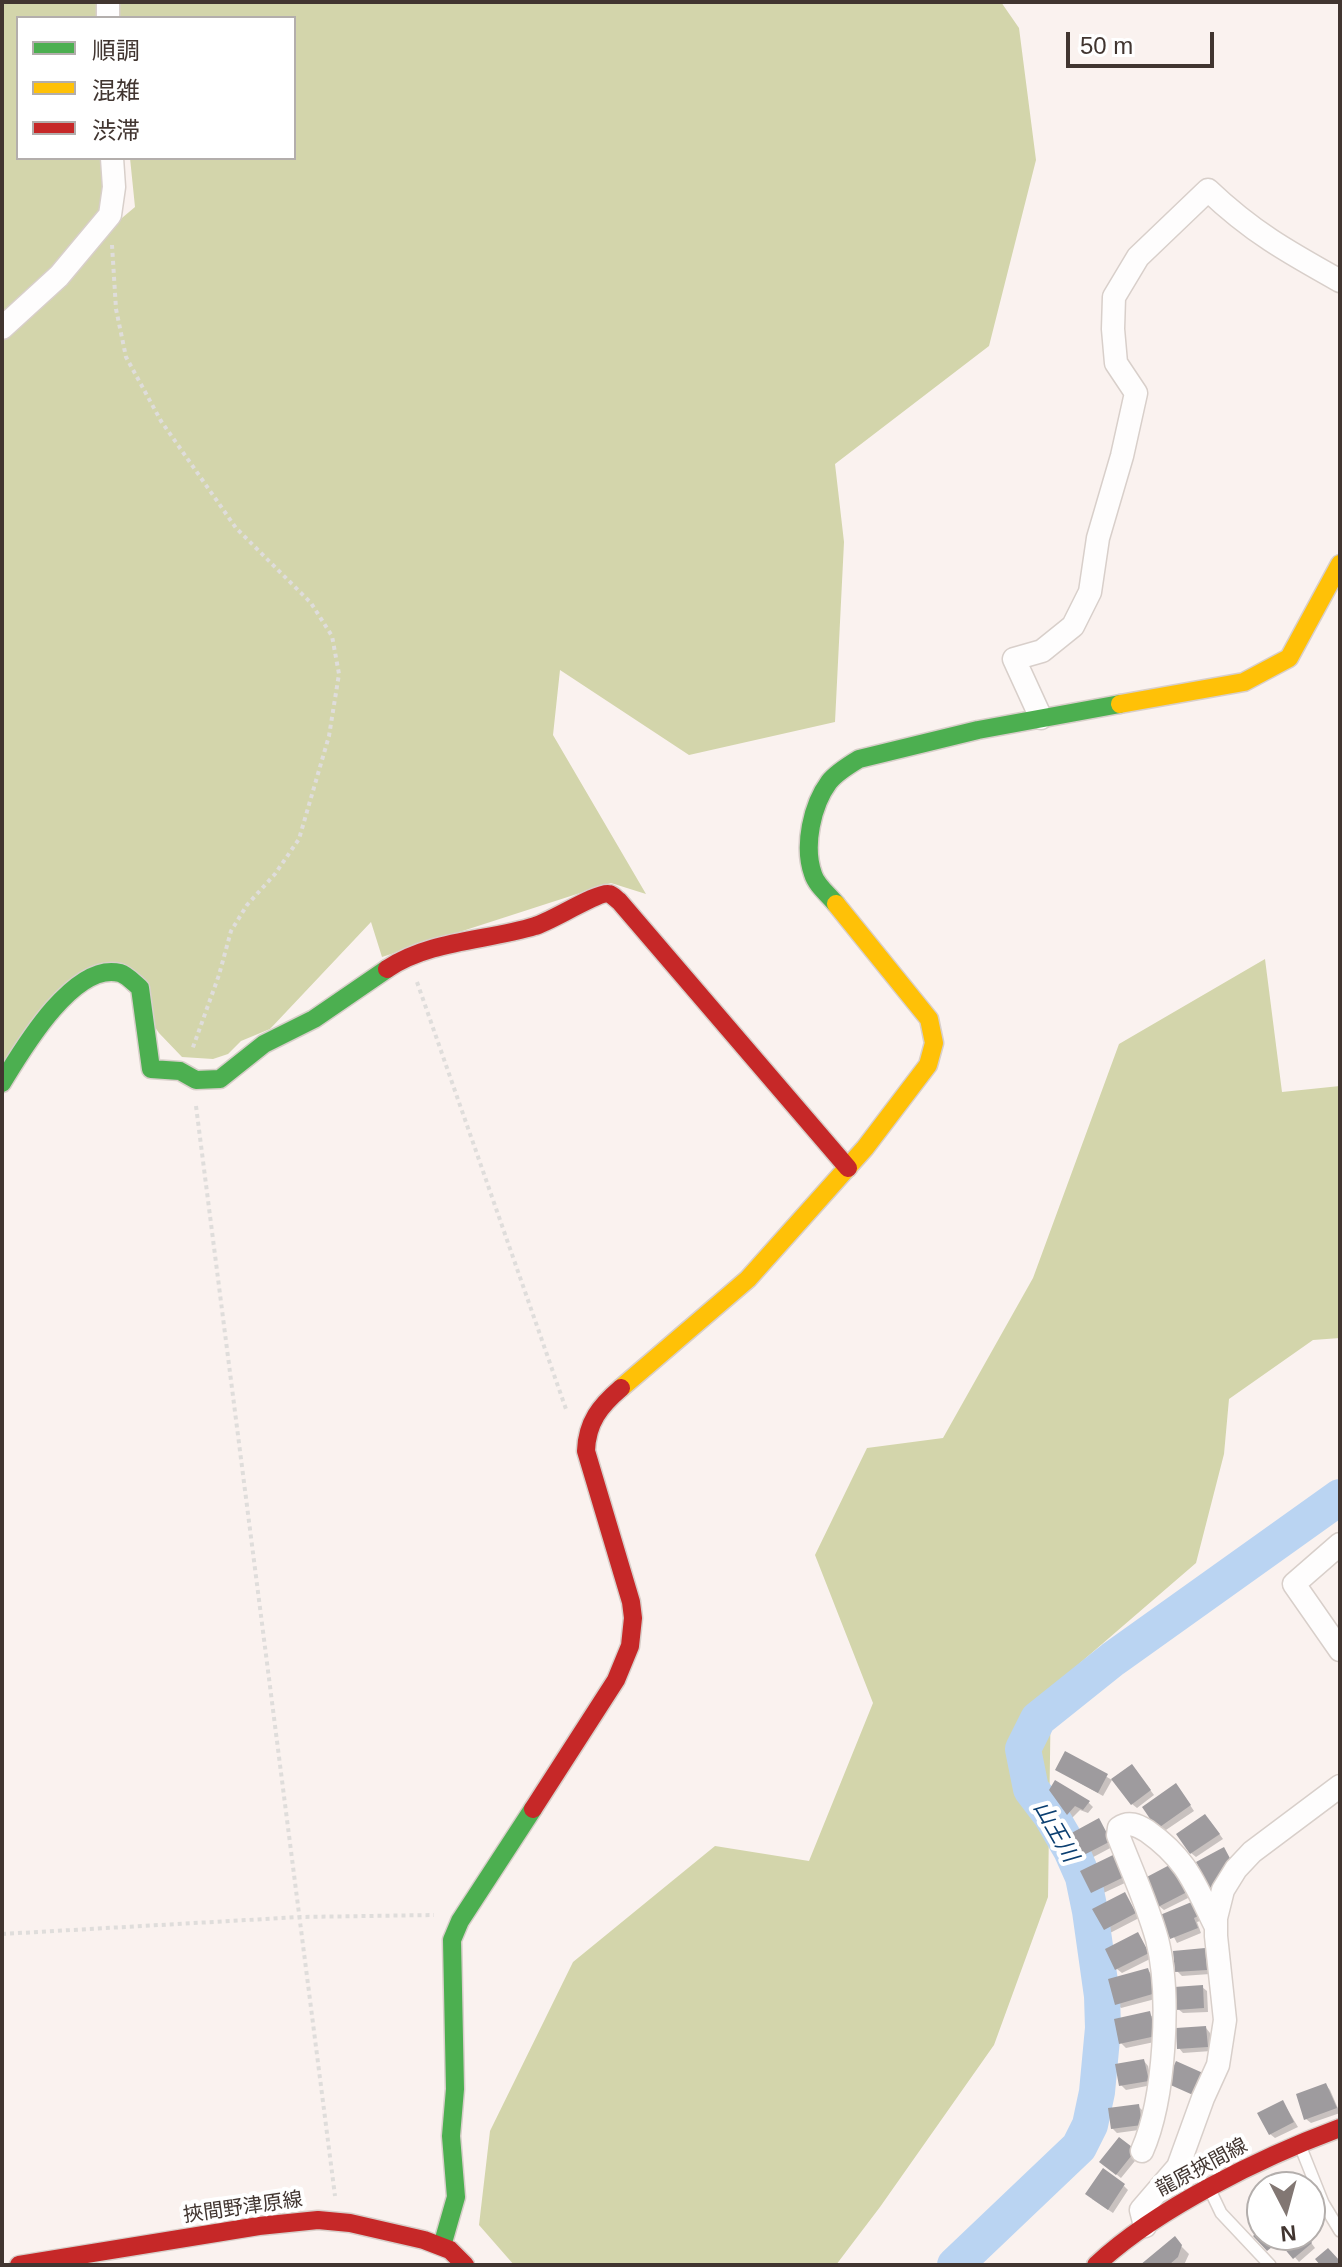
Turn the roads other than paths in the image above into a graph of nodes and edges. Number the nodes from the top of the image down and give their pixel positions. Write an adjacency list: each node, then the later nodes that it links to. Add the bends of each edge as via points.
1 (112, 160): 3 (street, via 110,215 59,276)
2 (1340, 281): 5 (street, via 1273,244 1208,190 1138,257 1114,297 1116,363 1136,393 1098,538 1090,592 1073,626 1042,651 1014,659)
3 (2, 328)
4 (1340, 564): 5 (street, via 1289,658 1244,682)
5 (1041, 718): 7 (street, via 859,759 830,780 817,803 808,848 813,876 924,1012 934,1034 923,1074)
6 (2, 1083): 7 (street, via 55,1008 88,977 108,970 134,980 142,992 151,1069 223,1077 264,1044 314,1019 389,966 456,943 536,926 609,894)
7 (848, 1168): 18 (street, via 748,1279 603,1404 588,1427 586,1459 631,1602 630,1646 605,1698 452,1940 451,2136 456,2197)
8 (1340, 1544): 9 (street, via 1294,1584)
9 (1340, 1650)
10 (1340, 1786): 11 (street, via 1243,1861 1223,1890)
11 (1216, 1929): 14 (street, via 1175,1852 1139,1826 1119,1828 1162,1966 1160,2075); 16 (street, via 1225,2020 1221,2054 1178,2167 1141,2210)
12 (1340, 2128): 13 (street, 龍原挾間線)
13 (1299, 2144): 15 (street, 龍原挾間線); 17 (lane)
14 (1142, 2151)
15 (1210, 2189): 16 (street, 龍原挾間線); 22 (lane, via 1221,2213)
16 (1145, 2226): 21 (street, 龍原挾間線)
17 (1340, 2231)
18 (442, 2246): 19 (street, 挾間野津原線, via 339,2221 297,2221); 20 (street, 挾間野津原線)
19 (19, 2265)
20 (465, 2265)
21 (1096, 2265)
22 (1270, 2265)

